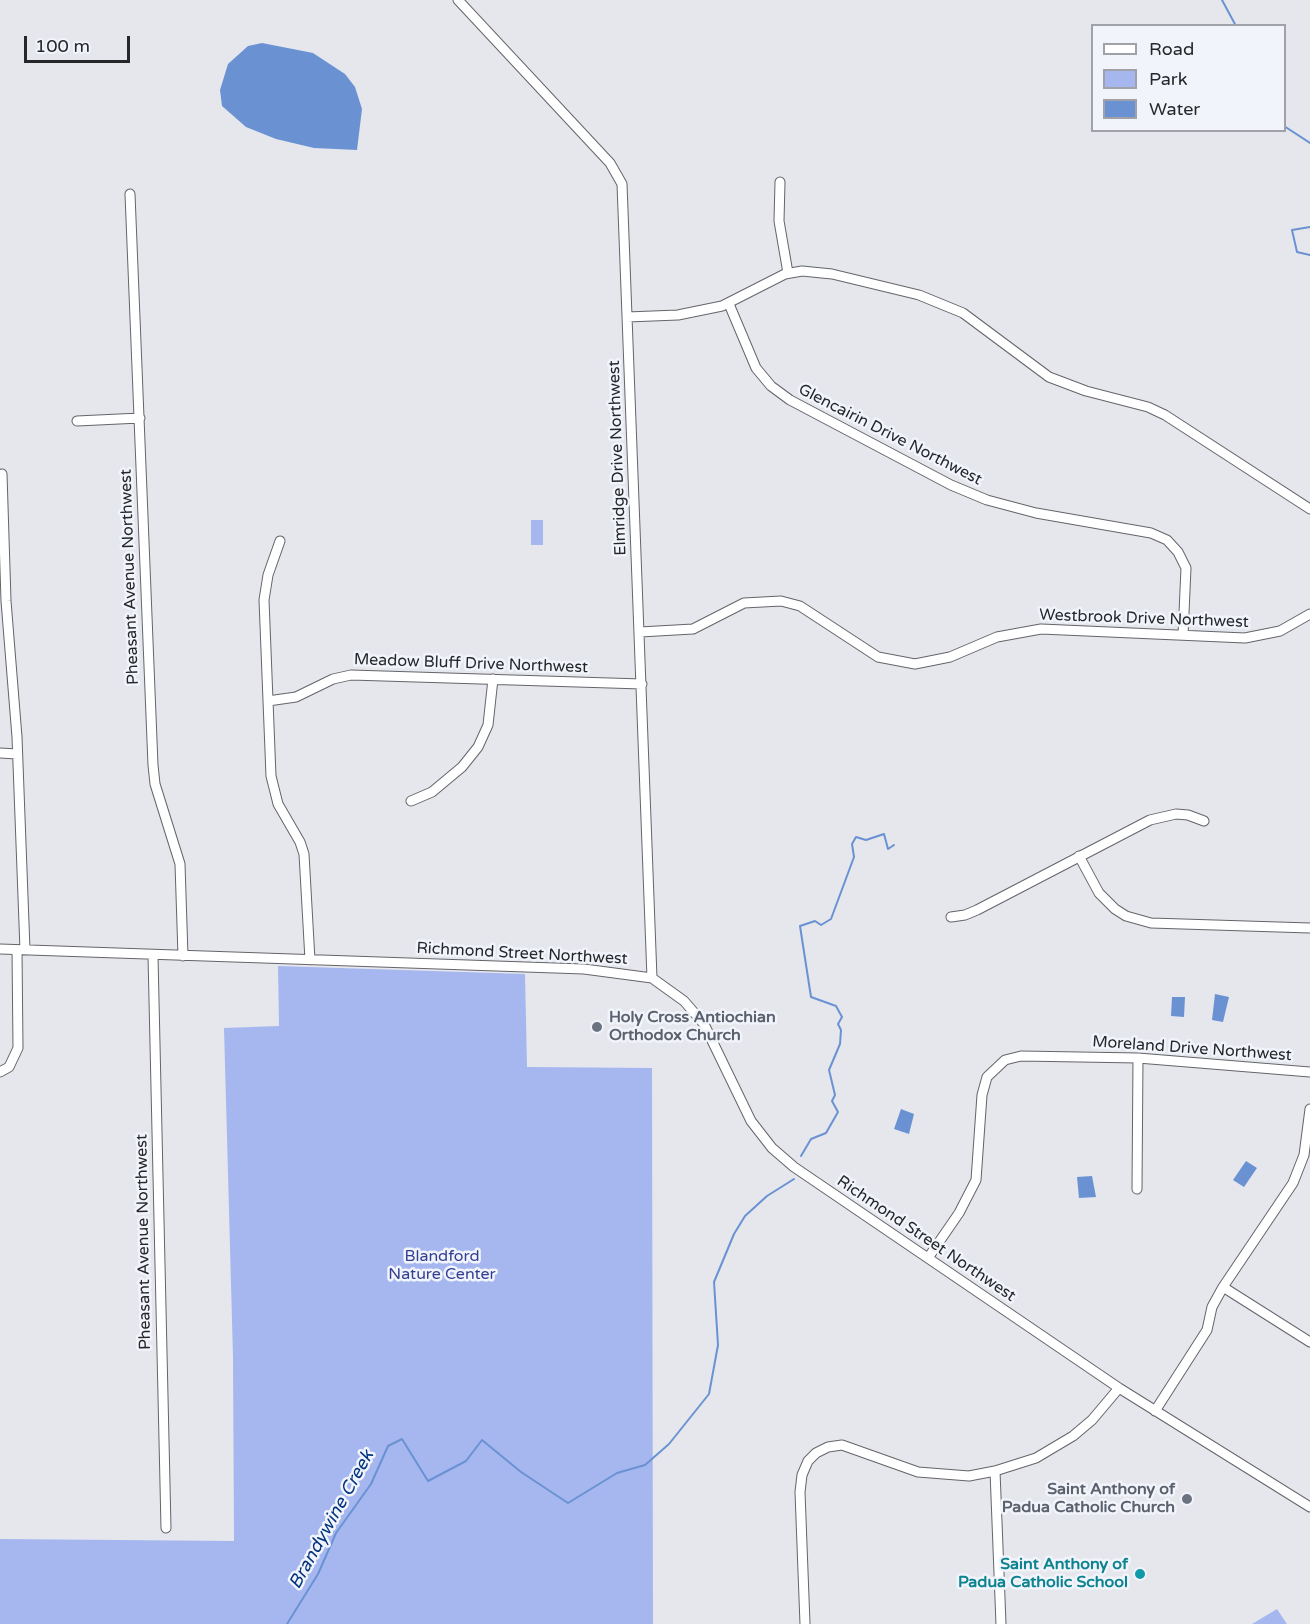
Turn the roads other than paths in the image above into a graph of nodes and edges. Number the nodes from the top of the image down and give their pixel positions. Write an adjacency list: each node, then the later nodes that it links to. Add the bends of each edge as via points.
1 (458, 0): 6 (street, Elmridge Drive Northwest, via 617,173 624,197)
2 (780, 182): 4 (street, via 778,221)
3 (130, 194): 7 (street, Pheasant Avenue Northwest)
4 (789, 273): 5 (street); 10 (street, via 832,274 919,295 952,308 979,323 1049,376 1161,413)
5 (729, 304): 6 (street, via 678,315); 14 (street, Glencairin Drive Northwest, via 756,368 790,400 987,501 1147,532 1167,540 1186,568)
6 (627, 317): 13 (street, Elmridge Drive Northwest)
7 (140, 418): 8 (street); 28 (street, Pheasant Avenue Northwest, via 154,784 180,864)
8 (77, 421)
9 (2, 474): 19 (street)
10 (1310, 509)
11 (280, 541): 17 (street, via 265,591)
12 (1310, 614): 14 (street, Westbrook Drive Northwest, via 1263,636)
13 (640, 632): 14 (street, Westbrook Drive Northwest, via 693,629 739,605 760,600 800,606 878,657 915,664 950,657 997,637 1041,629); 16 (street, Elmridge Drive Northwest)
14 (1184, 635)
15 (493, 679): 16 (street, Meadow Bluff Drive Northwest); 17 (street, Meadow Bluff Drive Northwest, via 351,675 296,697); 20 (street, via 488,725 478,747 462,767 432,792)
16 (642, 684): 30 (street, Elmridge Drive Northwest)
17 (268, 701): 29 (street, via 272,783 306,863)
18 (0, 753): 19 (street)
19 (17, 754): 26 (street)
20 (411, 801)
21 (1204, 821): 22 (street, via 1188,815 1156,818)
22 (1079, 856): 23 (street, via 977,910); 24 (street, via 1099,893 1126,916 1151,923)
23 (951, 917)
24 (1310, 928)
25 (0, 949): 26 (street, Richmond Street Northwest)
26 (21, 950): 27 (street, Richmond Street Northwest); 32 (street, via 18,1048 15,1059)
27 (153, 956): 28 (street, Richmond Street Northwest); 43 (street, Pheasant Avenue Northwest)
28 (183, 956): 29 (street, Richmond Street Northwest)
29 (310, 960): 30 (street, Richmond Street Northwest, via 611,971)
30 (652, 978): 36 (street, Richmond Street Northwest, via 684,1001 704,1024 746,1113 772,1148)
31 (1138, 1058): 33 (street, Moreland Drive Northwest); 35 (street); 36 (street, Moreland Drive Northwest, via 1021,1056 994,1067 982,1095 976,1180)
32 (0, 1072)
33 (1310, 1072)
34 (1310, 1109): 37 (street, via 1304,1155 1293,1183)
35 (1137, 1189)
36 (928, 1258): 39 (street, Richmond Street Northwest)
37 (1222, 1287): 38 (street); 40 (street, via 1207,1330)
38 (1310, 1342)
39 (1119, 1388): 40 (street, Richmond Street Northwest); 41 (street, via 1073,1436 1036,1458)
40 (1155, 1411): 42 (street, Richmond Street Northwest)
41 (995, 1471): 44 (street, via 969,1476 918,1472 842,1445 816,1453 804,1470 800,1492); 45 (street)
42 (1310, 1507)
43 (166, 1528)
44 (805, 1624)
45 (1001, 1624)

